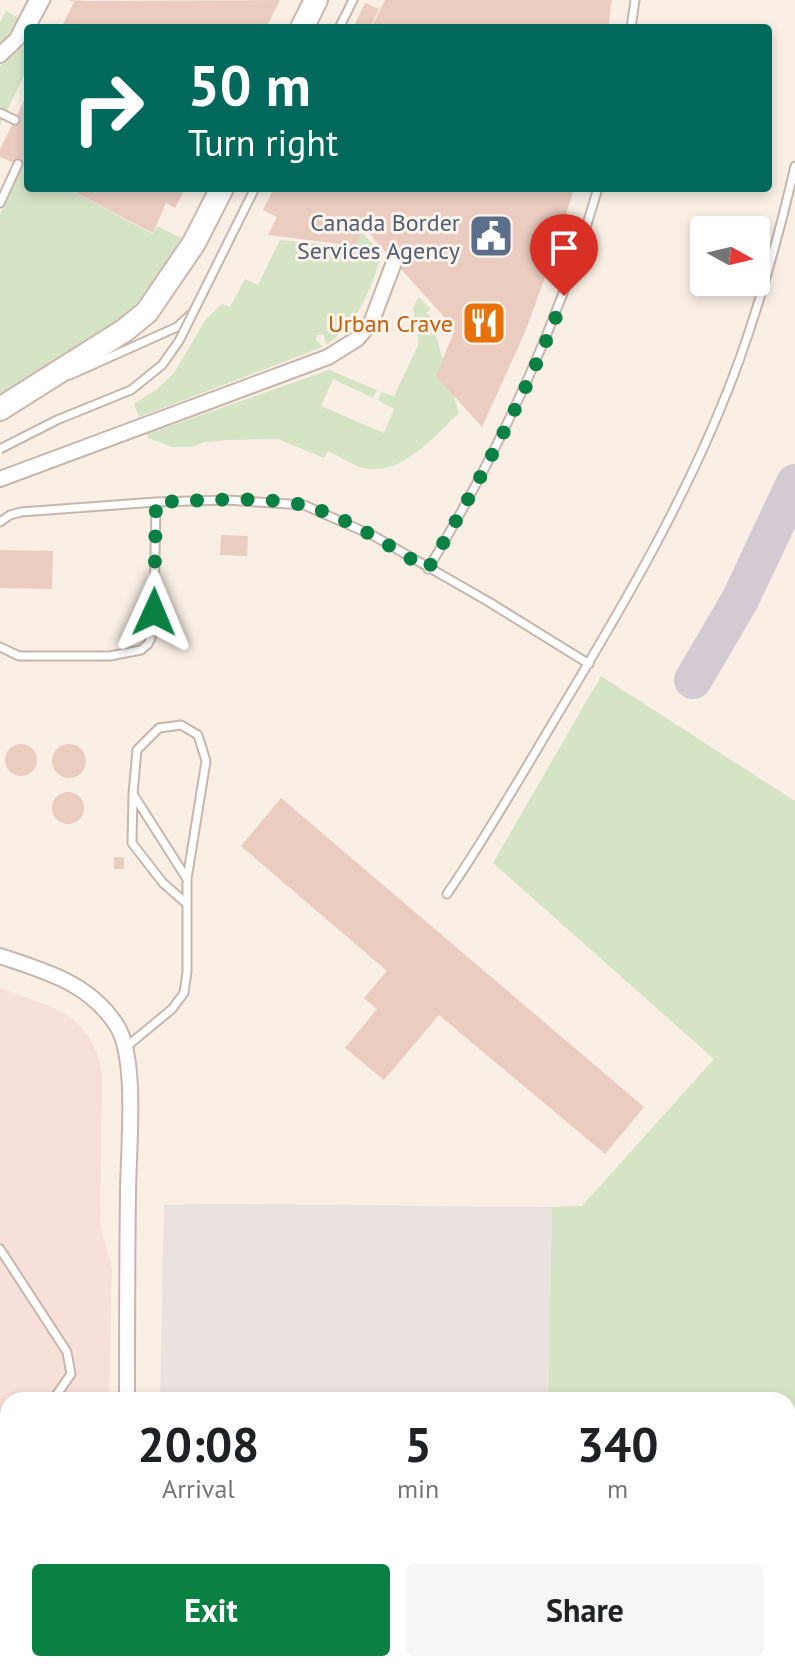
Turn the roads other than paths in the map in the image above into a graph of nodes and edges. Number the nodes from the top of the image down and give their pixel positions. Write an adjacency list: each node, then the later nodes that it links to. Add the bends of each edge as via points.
1 (37, 0): 6 (street)
2 (46, 0): 7 (lane)
3 (316, 0): 8 (main road)
4 (351, 0): 9 (lane)
5 (635, 0): 10 (lane)
6 (25, 24)
7 (33, 24)
8 (304, 24)
9 (339, 24)
10 (632, 24)
11 (24, 25): 13 (street)
12 (24, 37): 13 (lane)
13 (1, 54)
14 (0, 113): 15 (lane)
15 (15, 120)
16 (18, 164): 18 (lane)
17 (795, 166): 34 (lane, via 756,309 722,404 673,513)
18 (7, 185): 23 (lane); 24 (lane)
19 (220, 192): 26 (main road, via 194,243 147,312)
20 (255, 192): 26 (lane, via 208,289 184,321 85,370)
21 (255, 192): 28 (lane, bridge, via 162,365 131,390)
22 (597, 192): 32 (lane, via 558,310 518,404)
23 (0, 194)
24 (0, 203)
25 (393, 265): 29 (street, via 371,323 328,357)
26 (33, 388): 27 (main road)
27 (0, 409)
28 (0, 449)
29 (0, 479)
30 (156, 502): 31 (lane, via 21,512); 32 (lane, via 304,505 374,536); 33 (lane, via 154,612 148,644 110,656 19,656)
31 (0, 522)
32 (428, 569): 34 (lane)
33 (0, 647)
34 (589, 664): 37 (lane)
35 (133, 794): 36 (lane); 36 (lane, via 137,750 159,728 181,725 198,735 206,761); 38 (lane, via 132,843)
36 (187, 879): 38 (lane)
37 (447, 894)
38 (186, 903): 40 (lane, via 184,993)
39 (0, 956): 40 (street, via 66,978 102,1007)
40 (126, 1047): 43 (street)
41 (0, 1249): 42 (lane, via 67,1352 71,1374)
42 (59, 1392)
43 (127, 1392)

